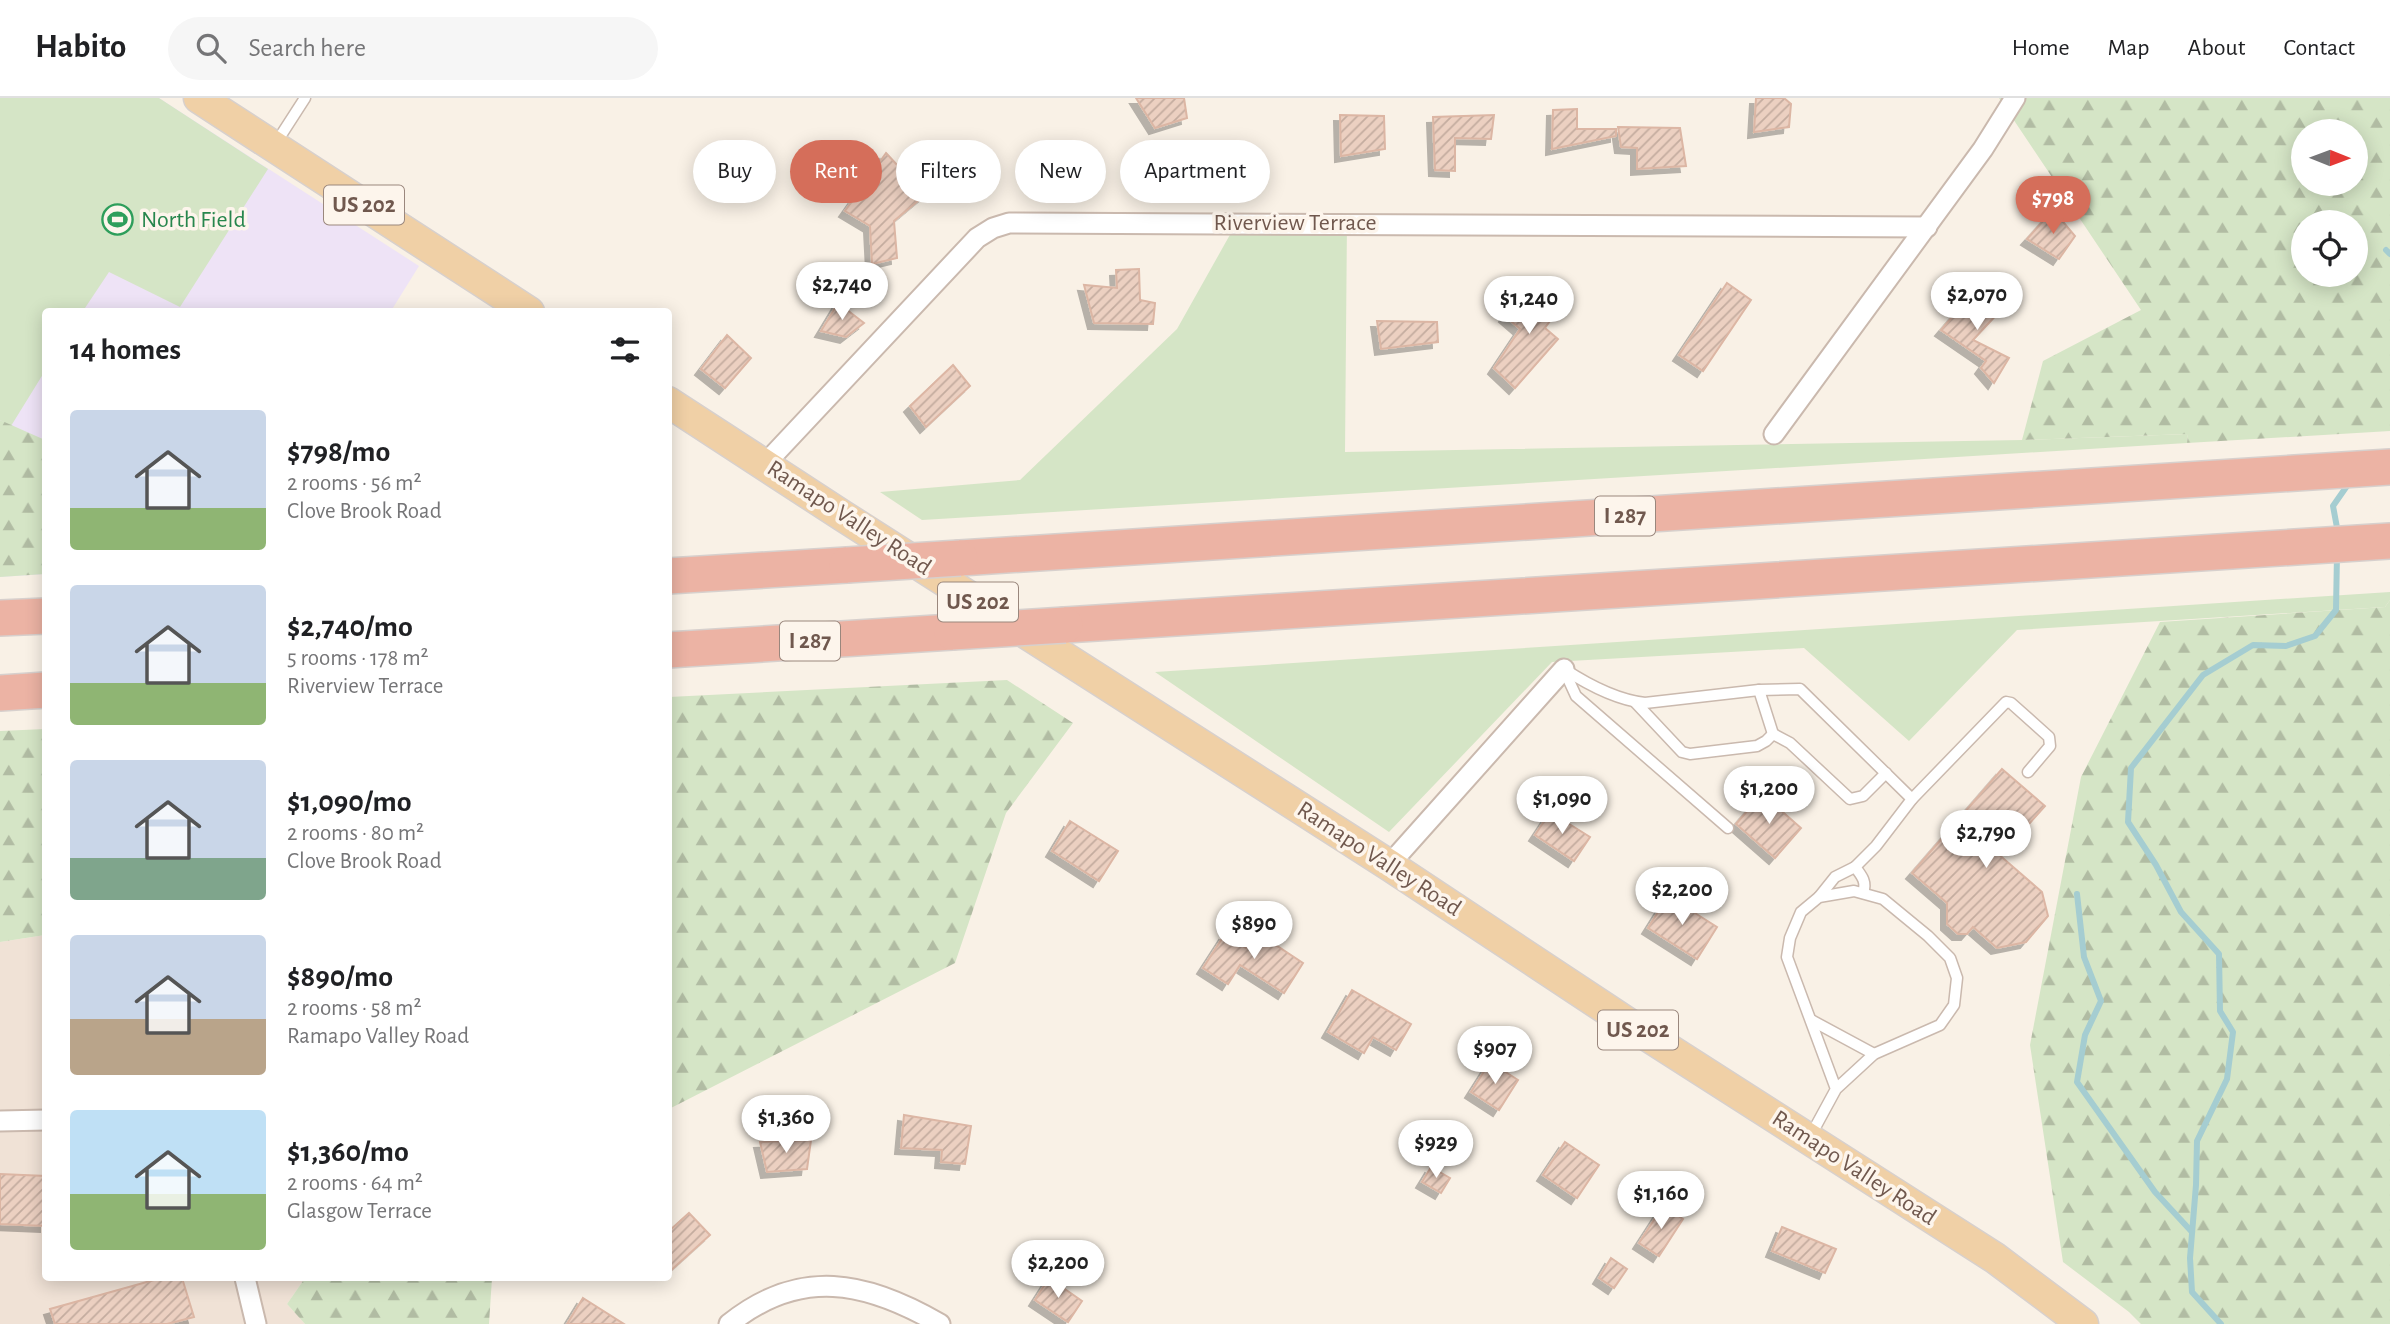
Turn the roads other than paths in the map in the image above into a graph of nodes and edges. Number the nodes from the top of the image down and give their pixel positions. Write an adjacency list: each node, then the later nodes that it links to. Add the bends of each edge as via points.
1 (198, 98): 4 (main road, US 202)
2 (305, 98): 4 (lane)
3 (2015, 98): 5 (street)
4 (274, 146): 6 (main road, US 202)
5 (1927, 227): 8 (street); 9 (street, Riverview Terrace, via 1009,223 978,238)
6 (523, 308)
7 (672, 405): 9 (main road, Ramapo Valley Road / US 202)
8 (1774, 434)
9 (765, 464): 26 (main road, Ramapo Valley Road / US 202)
10 (2390, 467): 12 (highway, I 287, bridge)
11 (2390, 541): 15 (highway, I 287, bridge)
12 (672, 576)
13 (42, 616): 14 (highway)
14 (0, 618)
15 (672, 650)
16 (1564, 669): 20 (lane, via 1581,681); 25 (lane, via 1576,696); 26 (street)
17 (42, 690): 19 (highway)
18 (1759, 690): 20 (lane); 21 (lane); 23 (lane, via 1800,690)
19 (0, 692)
20 (1635, 702): 21 (lane, via 1682,752 1690,754 1757,746)
21 (1773, 734): 23 (lane, via 1790,743 1850,799 1863,796)
22 (2028, 772): 24 (lane, via 2050,746 2049,737 2006,702)
23 (1886, 773): 24 (lane)
24 (1912, 799): 27 (lane)
25 (1728, 828)
26 (1390, 864): 35 (main road, Ramapo Valley Road / US 202)
27 (1855, 867): 28 (lane, via 1863,878); 29 (lane, via 1835,877)
28 (1863, 893): 29 (lane); 31 (lane, via 1883,899 1928,936 1950,958 1956,978 1954,1005 1940,1026)
29 (1819, 897): 30 (lane, via 1801,912 1787,957)
30 (1811, 1020): 31 (lane); 32 (lane)
31 (1874, 1054): 32 (lane)
32 (1836, 1089): 35 (lane)
33 (42, 1120): 34 (street)
34 (0, 1121)
35 (1809, 1139): 40 (main road, Ramapo Valley Road / US 202, via 1995,1258)
36 (246, 1281): 37 (street)
37 (256, 1324)
38 (729, 1324): 39 (street, via 771,1296 825,1285 890,1299)
39 (940, 1324)
40 (2083, 1324)

